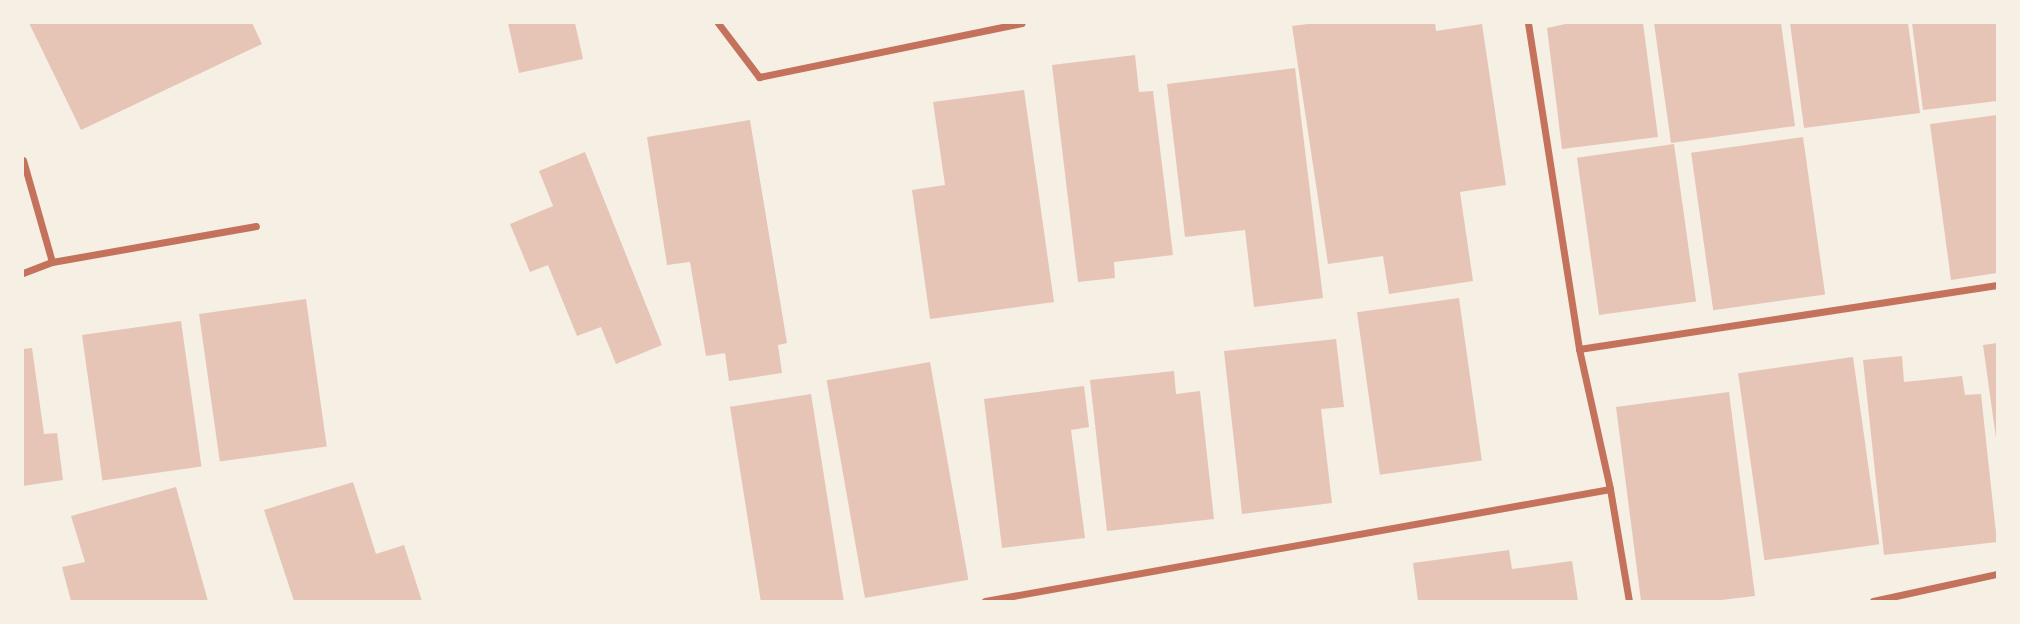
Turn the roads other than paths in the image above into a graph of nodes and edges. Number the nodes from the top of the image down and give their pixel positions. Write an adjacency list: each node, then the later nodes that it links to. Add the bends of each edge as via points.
1 (718, 23): 2 (street, via 759,76)
2 (1022, 23)
3 (1528, 23): 9 (street)
4 (23, 160): 6 (street)
5 (256, 226): 6 (street)
6 (52, 262): 7 (street)
7 (23, 273)
8 (1997, 285): 9 (street)
9 (1579, 349): 10 (street)
10 (1610, 489): 12 (street); 13 (street)
11 (1997, 574): 14 (street)
12 (985, 601)
13 (1629, 601)
14 (1873, 601)

